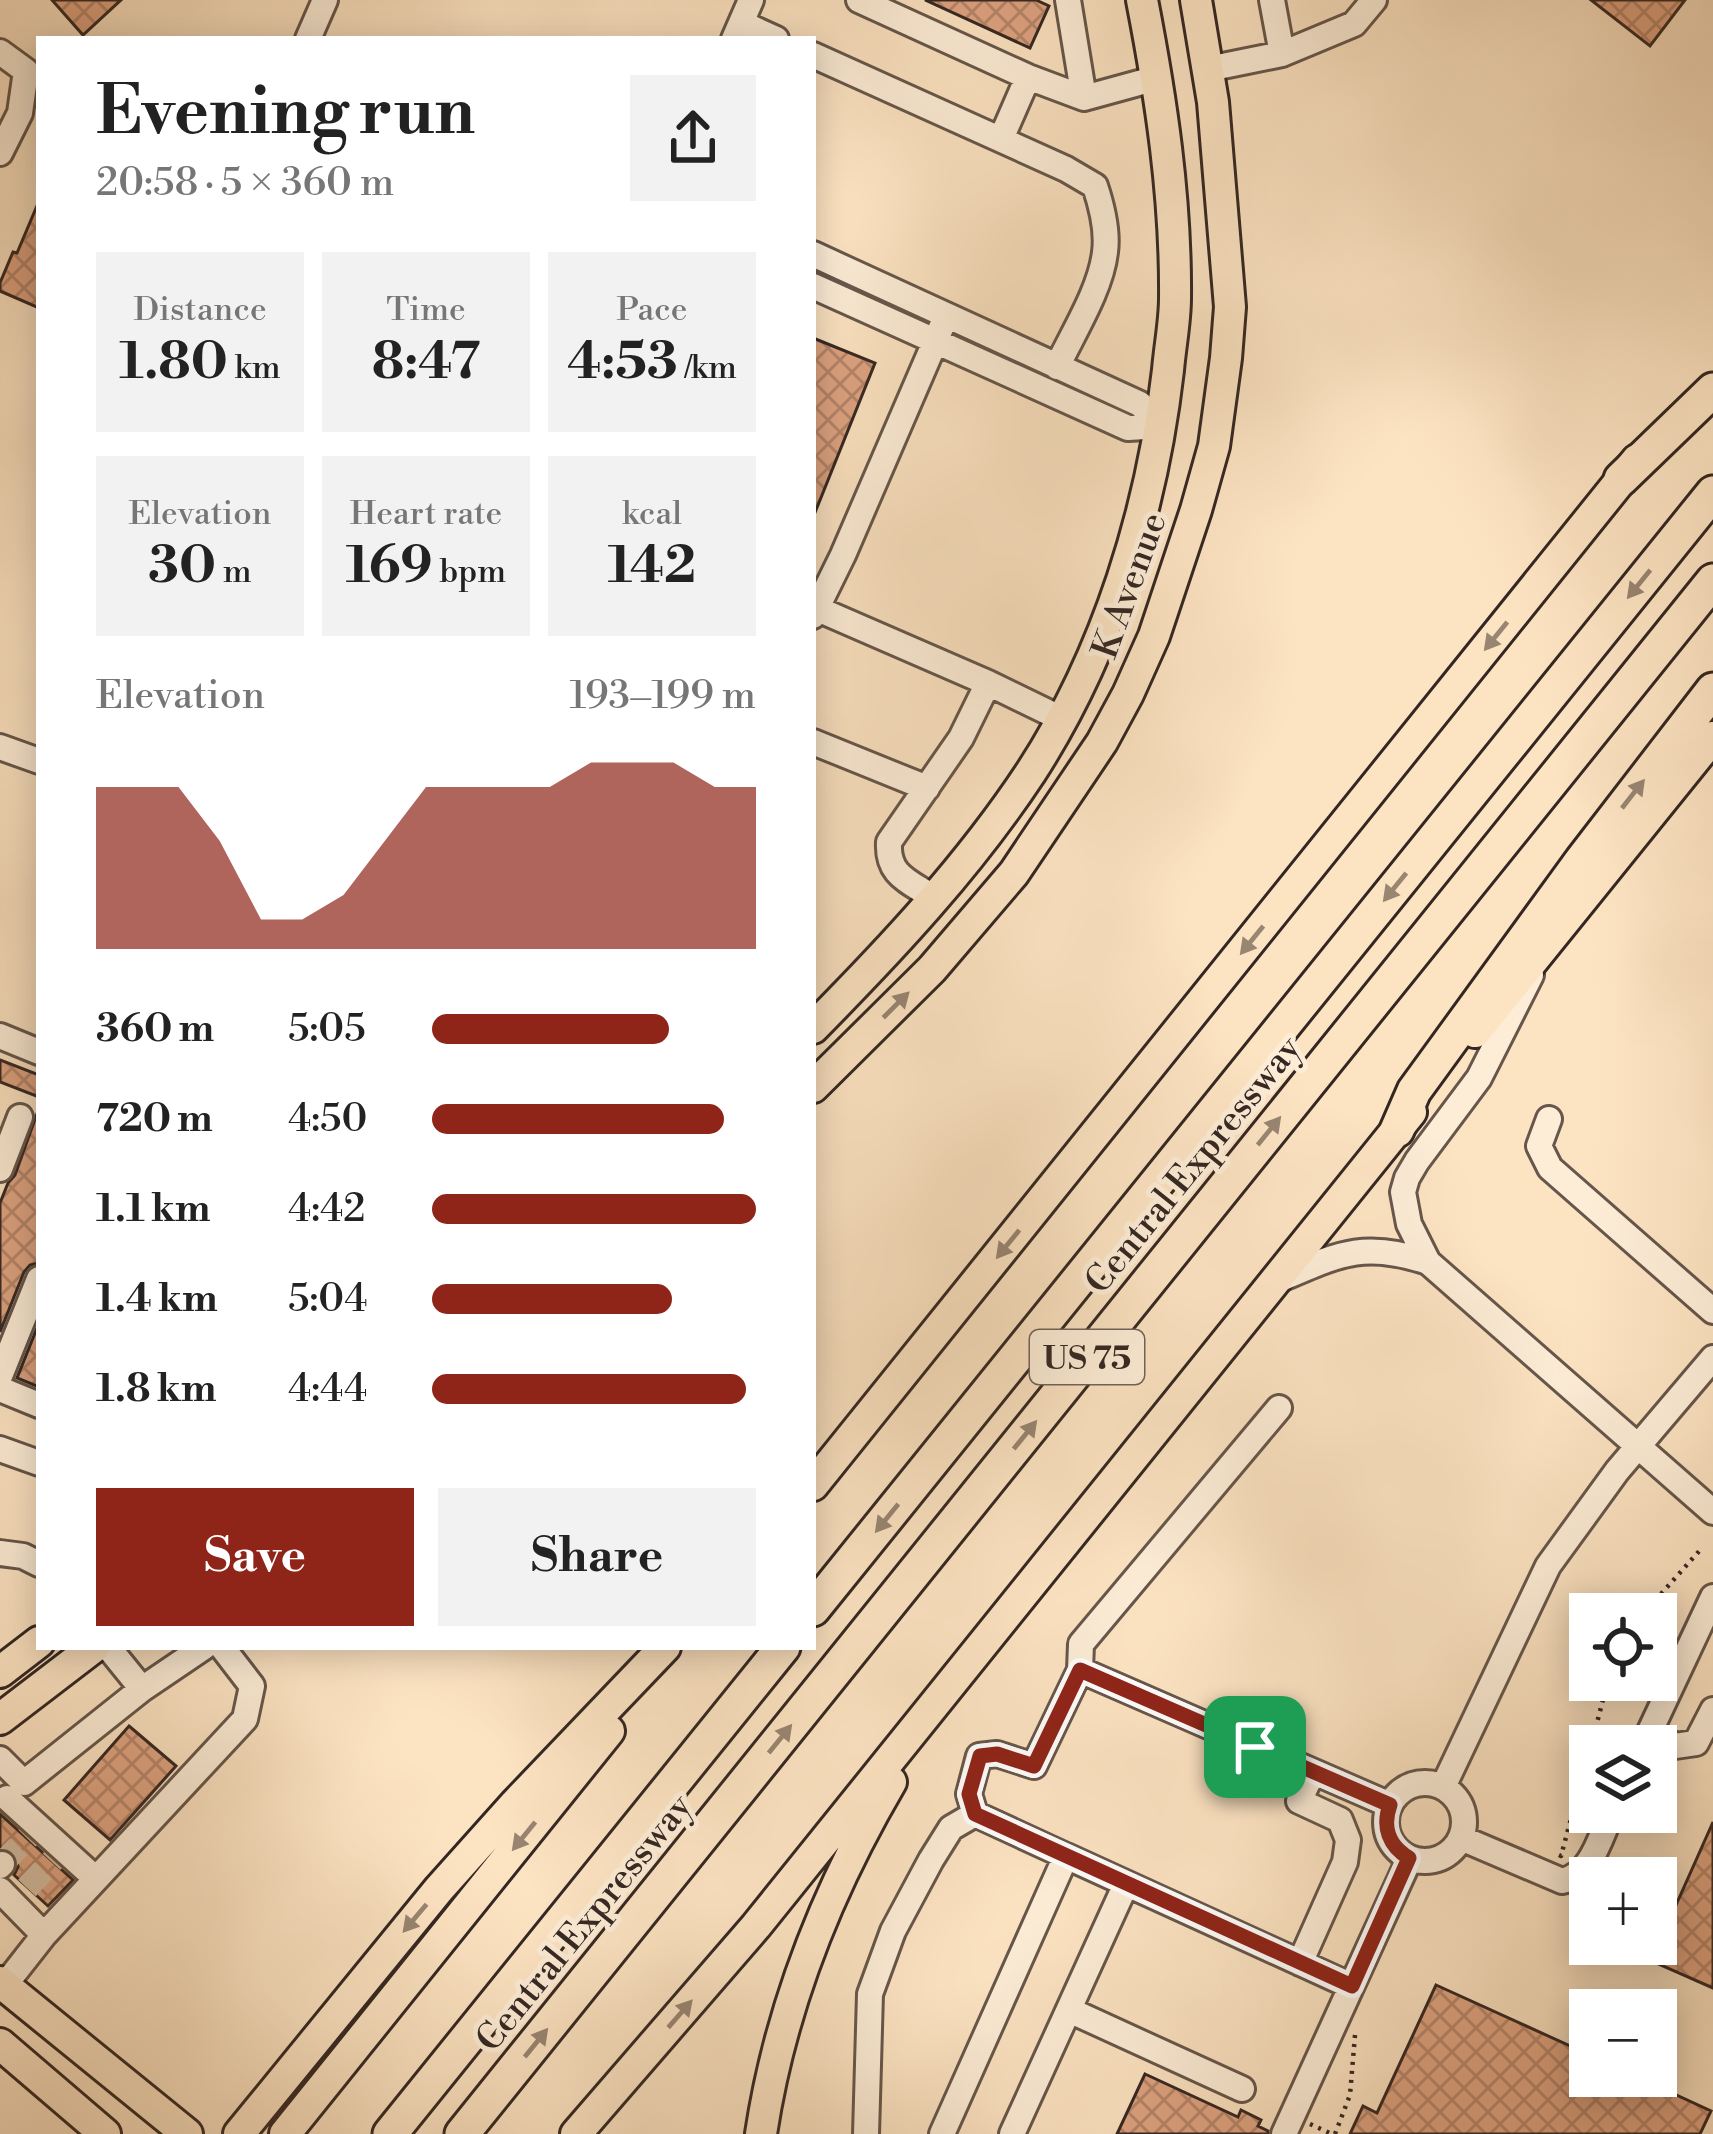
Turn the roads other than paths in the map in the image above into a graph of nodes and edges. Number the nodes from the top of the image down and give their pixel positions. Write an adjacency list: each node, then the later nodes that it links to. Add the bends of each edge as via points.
1 (326, 0): 9 (street)
2 (859, 0): 15 (street)
3 (1068, 0): 17 (street)
4 (1142, 0): 16 (main road, K Avenue)
5 (1196, 0): 14 (main road, K Avenue)
6 (1272, 0): 12 (street)
7 (1374, 0): 12 (street, via 1354,24)
8 (742, 21): 10 (street)
9 (319, 35)
10 (770, 36)
11 (0, 52): 19 (street, via 26,71 20,113)
12 (1282, 54): 14 (street)
13 (816, 56): 18 (street)
14 (1208, 69): 16 (main road); 28 (main road, K Avenue, via 1230,308)
15 (1028, 77): 17 (street); 18 (street)
16 (1157, 79): 17 (street); 27 (main road, K Avenue, via 1175,302)
17 (1084, 98)
18 (1001, 139): 24 (street, via 1095,186 1104,213 1106,253)
19 (0, 153)
20 (816, 255): 22 (street)
21 (816, 287): 23 (street)
22 (947, 314): 23 (street); 24 (street)
23 (935, 341): 27 (street, via 1128,428); 32 (street)
24 (1057, 367): 27 (street, via 1140,404)
25 (1713, 367): 29 (main road)
26 (1713, 390): 29 (highway)
27 (1161, 426): 28 (main road); 36 (main road, K Avenue, via 1126,569)
28 (1214, 446): 38 (main road, K Avenue, via 1154,636)
29 (1621, 479): 65 (main road, one-way to 65)
30 (1713, 493): 70 (highway, Central Expressway / US 75, one-way to 70)
31 (1713, 581): 112 (highway, Central Expressway / US 75, one-way to 31)
32 (816, 607)
33 (816, 612): 34 (street)
34 (988, 682): 36 (street); 42 (street)
35 (1713, 690): 51 (highway, one-way to 35, via 1414,1091)
36 (1062, 719): 38 (main road); 43 (main road, K Avenue)
37 (1713, 737): 44 (main road)
38 (1102, 742): 48 (main road, K Avenue, one-way to 38, via 969,928)
39 (816, 743): 42 (street)
40 (0, 747): 41 (street)
41 (36, 760)
42 (927, 788): 43 (street, via 890,842 888,860)
43 (934, 898): 45 (main road, K Avenue)
44 (1548, 941): 51 (main road); 53 (street, via 1479,1078 1407,1178 1409,1224)
45 (816, 1025)
46 (0, 1036): 47 (street)
47 (36, 1051)
48 (816, 1084)
49 (20, 1117): 52 (street)
50 (1549, 1119): 56 (street, via 1539,1146 1550,1168)
51 (1396, 1130): 54 (main road)
52 (0, 1169)
53 (1428, 1262): 54 (street, via 1365,1250); 62 (street)
54 (1276, 1281): 82 (main road)
55 (36, 1286): 58 (street)
56 (1713, 1310)
57 (1713, 1358): 62 (street)
58 (0, 1376)
59 (0, 1389): 60 (street)
60 (36, 1404)
61 (1279, 1408): 79 (street, via 1081,1644)
62 (1637, 1448): 66 (street); 89 (street, via 1547,1565)
63 (0, 1449): 64 (street)
64 (36, 1462)
65 (816, 1481)
66 (1713, 1512)
67 (0, 1552): 68 (street)
68 (36, 1562)
69 (1713, 1597): 85 (street)
70 (816, 1606)
71 (36, 1644): 80 (main road)
72 (90, 1650): 84 (main road)
73 (110, 1650): 81 (street)
74 (200, 1650): 81 (street)
75 (224, 1650): 97 (street, via 252,1686 245,1719)
76 (662, 1650): 109 (main road, one-way to 109, via 464,1860)
77 (674, 1650): 110 (main road, one-way to 110)
78 (781, 1650): 111 (highway, Central Expressway)
79 (1080, 1670): 88 (street); 92 (street, via 1034,1766 980,1756 969,1794)
80 (0, 1672)
81 (142, 1689): 90 (street)
82 (937, 1701): 113 (main road, one-way to 82); 114 (main road, via 856,1842 815,1935 774,2059)
83 (1713, 1710): 86 (street, via 1696,1743)
84 (0, 1719)
85 (1653, 1725)
86 (1677, 1746)
87 (0, 1759): 90 (street)
88 (1313, 1772): 91 (street); 101 (street, via 1299,1801 1340,1820 1348,1840)
89 (1443, 1787): 91 (street, via 1412,1785); 94 (street, via 1463,1810)
90 (10, 1795): 97 (street, via 34,1831)
91 (1390, 1805): 96 (street, via 1388,1836)
92 (975, 1814): 95 (street); 115 (street, via 951,1828 931,1860 870,1994)
93 (1602, 1833): 94 (street, via 1584,1872 1562,1881)
94 (1461, 1838): 96 (street, via 1438,1859)
95 (1066, 1856): 98 (street); 116 (street)
96 (1409, 1858): 103 (street)
97 (96, 1879): 100 (street)
98 (1126, 1884): 101 (street); 104 (street)
99 (14, 1894): 100 (street)
100 (44, 1935): 102 (street)
101 (1300, 1963): 103 (street)
102 (1, 1986): 108 (main road)
103 (1352, 1986): 118 (street)
104 (1069, 2010): 106 (street); 117 (street)
105 (0, 2044): 107 (main road)
106 (1242, 2089)
107 (105, 2134)
108 (187, 2134)
109 (239, 2134)
110 (285, 2134)
111 (390, 2134)
112 (462, 2134)
113 (576, 2134)
114 (760, 2134)
115 (866, 2134)
116 (942, 2134)
117 (1012, 2134)
118 (1284, 2134)

